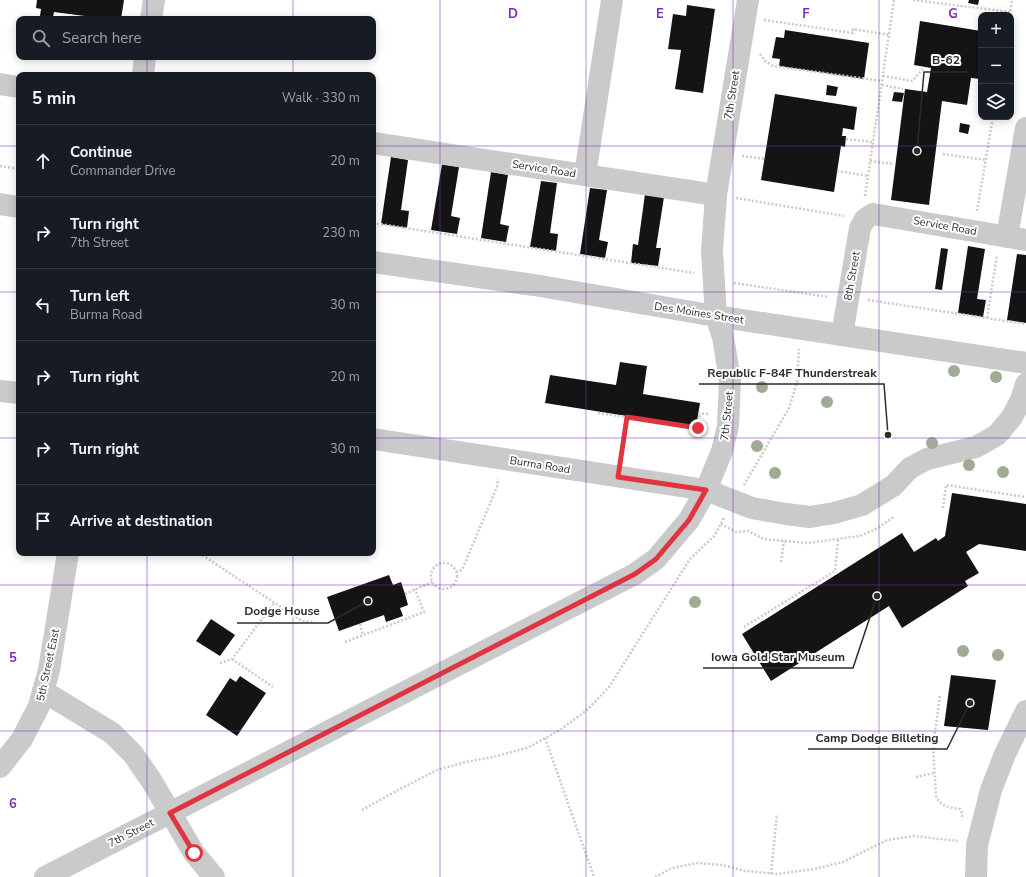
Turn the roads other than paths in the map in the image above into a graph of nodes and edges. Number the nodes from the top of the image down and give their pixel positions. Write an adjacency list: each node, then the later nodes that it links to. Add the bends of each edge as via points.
1 (154, 0): 4 (street)
2 (612, 0): 11 (street)
3 (748, 0): 12 (street, 7th Street)
4 (151, 16)
5 (145, 60): 6 (street)
6 (143, 72)
7 (0, 84): 8 (street)
8 (16, 87)
9 (1026, 128): 16 (street)
10 (376, 143): 11 (street, Service Road)
11 (585, 175): 12 (street, Service Road)
12 (716, 195): 18 (street, 7th Street, via 712,251)
13 (0, 204): 14 (street)
14 (16, 207)
15 (860, 212): 16 (street, Service Road); 19 (street, 8th Street, via 860,228)
16 (1011, 237)
17 (376, 262): 18 (street, Des Moines Street, via 534,285)
18 (716, 316): 19 (street, Des Moines Street); 25 (street, 7th Street, via 723,337 730,380 728,426 722,451)
19 (842, 335): 20 (street, Des Moines Street)
20 (1026, 363)
21 (1026, 384): 25 (street, Burma Road, via 1012,417 997,435 976,447 927,459 910,468 893,486 862,505 810,517 752,508)
22 (0, 391): 23 (street)
23 (16, 394)
24 (376, 439): 25 (street, Burma Road)
25 (706, 490): 30 (street, 7th Street, via 689,520 656,559 635,574)
26 (68, 556): 27 (street, 5th Street East, via 49,670)
27 (43, 691): 29 (street, 5th Street East, via 39,706 22,739); 30 (street, via 112,733 133,754)
28 (1026, 711): 33 (street, via 991,790 977,845)
29 (0, 767)
30 (170, 813): 31 (street, 7th Street); 32 (street, via 194,853)
31 (45, 877)
32 (214, 877)
33 (976, 877)

